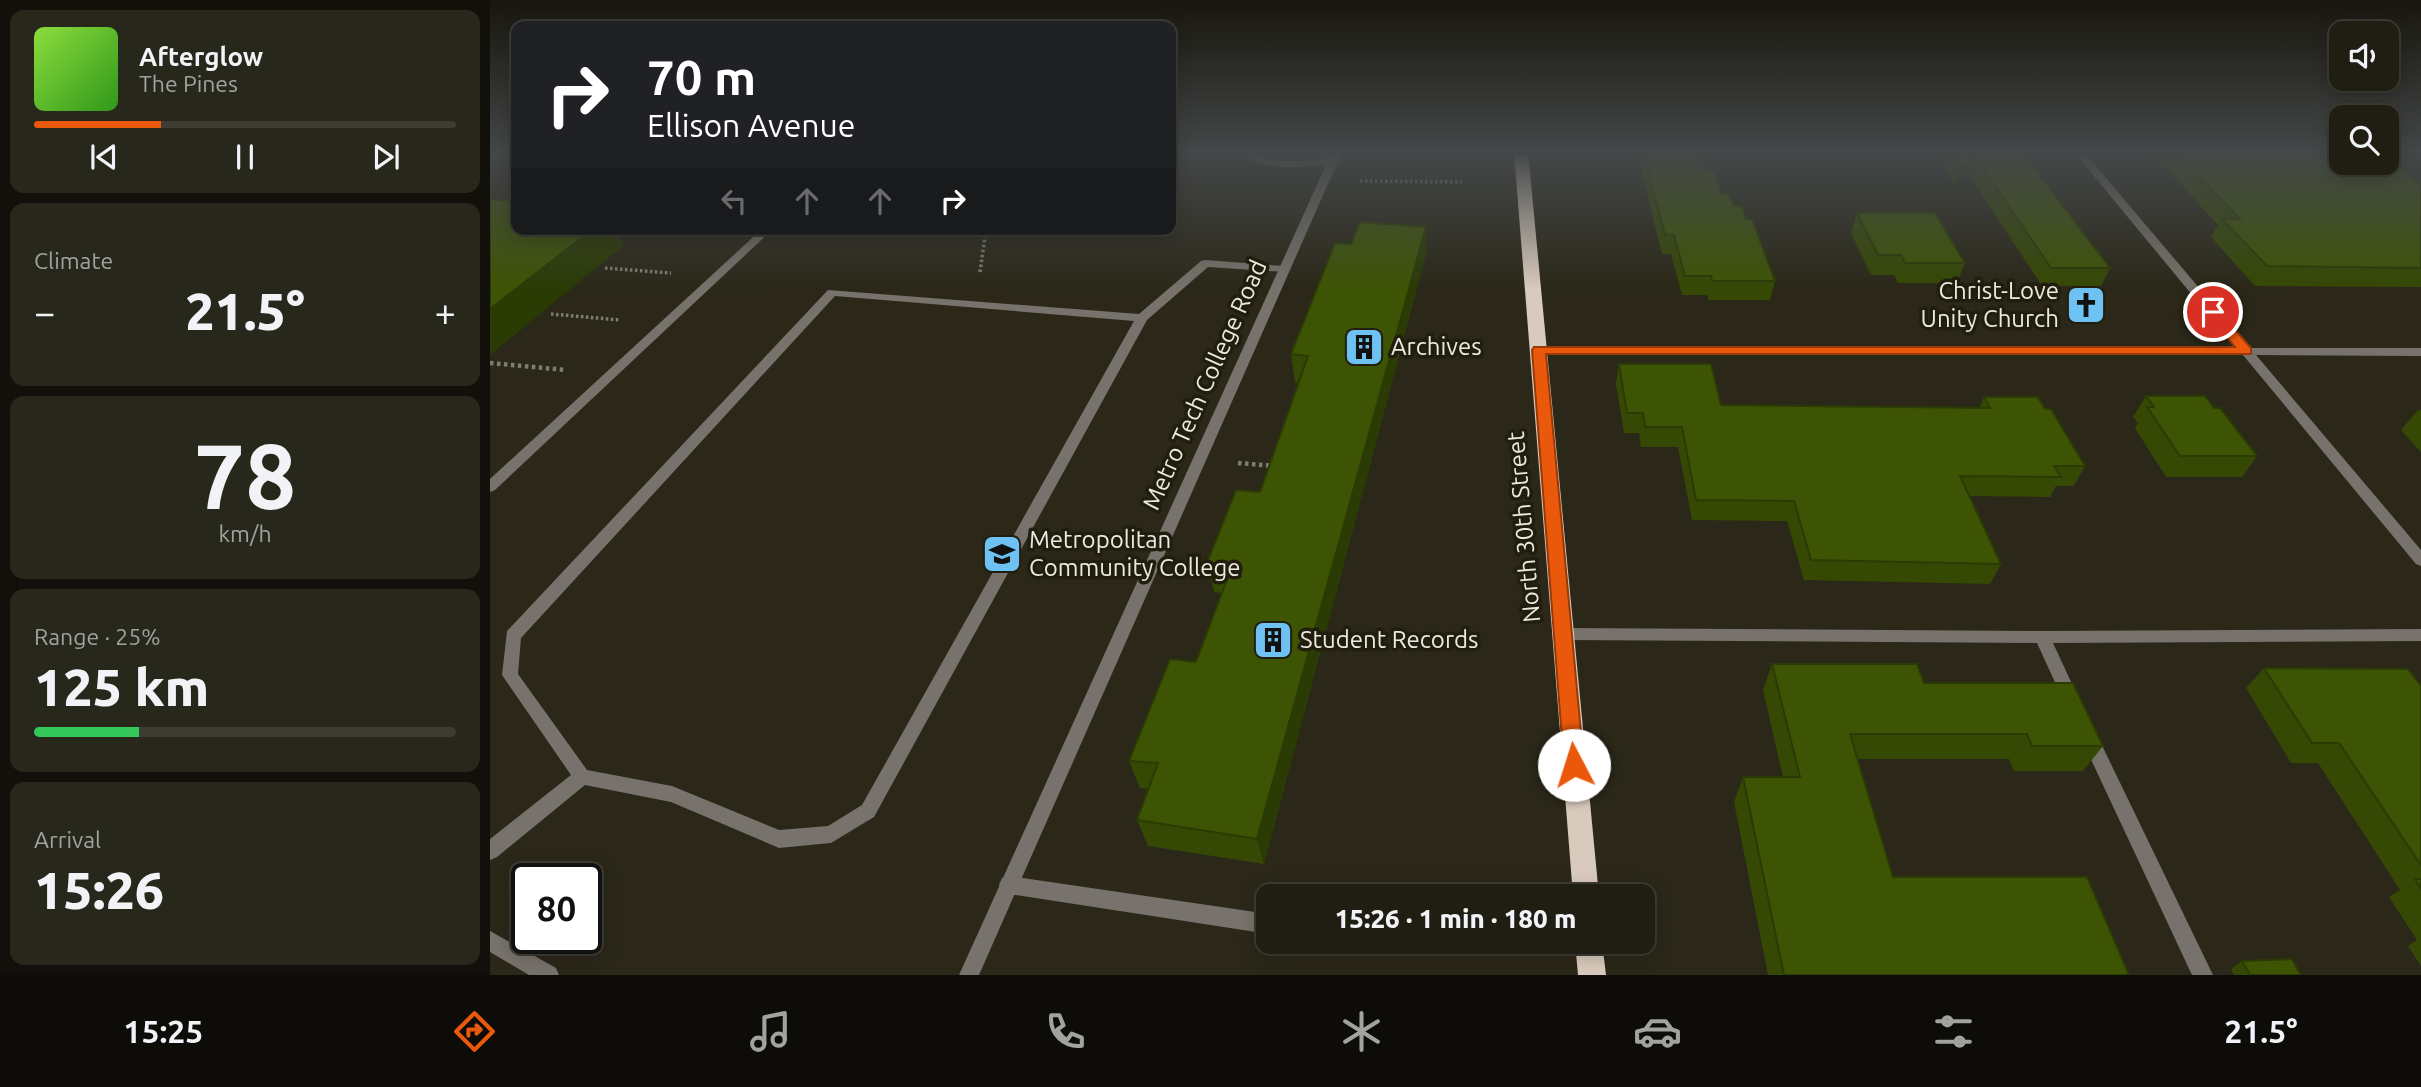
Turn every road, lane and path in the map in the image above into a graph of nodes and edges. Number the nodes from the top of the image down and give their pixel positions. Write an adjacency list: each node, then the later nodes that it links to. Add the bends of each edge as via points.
1 (1317, 198): 7 (street, Metro Tech College Road)
2 (1525, 198): 13 (highway, North 30th Street)
3 (2117, 198): 14 (street)
4 (762, 235): 20 (street)
5 (985, 235): 8 (path)
6 (605, 268): 9 (path)
7 (1285, 269): 11 (street, via 1205,263); 28 (street, Metro Tech College Road)
8 (980, 272)
9 (680, 274)
10 (551, 314): 12 (path)
11 (1142, 318): 25 (street, via 868,811 831,834 779,839 672,794); 25 (street, via 832,292 513,636 510,675)
12 (628, 321)
13 (1539, 350): 14 (street); 22 (highway, North 30th Street)
14 (2246, 351): 15 (street); 21 (street)
15 (2421, 352)
16 (491, 364): 17 (path)
17 (572, 371)
18 (1238, 463): 19 (path, via 1280,467)
19 (1276, 479)
20 (490, 487)
21 (2421, 560)
22 (1563, 635): 24 (street); 27 (highway, North 30th Street)
23 (2421, 635): 24 (street)
24 (2042, 637): 35 (street)
25 (582, 777): 26 (street)
26 (490, 851)
27 (1585, 884)
28 (1009, 885): 29 (street); 33 (street, Metro Tech College Road)
29 (1256, 922)
30 (490, 941): 32 (street)
31 (1591, 954): 34 (highway)
32 (549, 975)
33 (969, 975)
34 (1592, 975)
35 (2203, 975)

